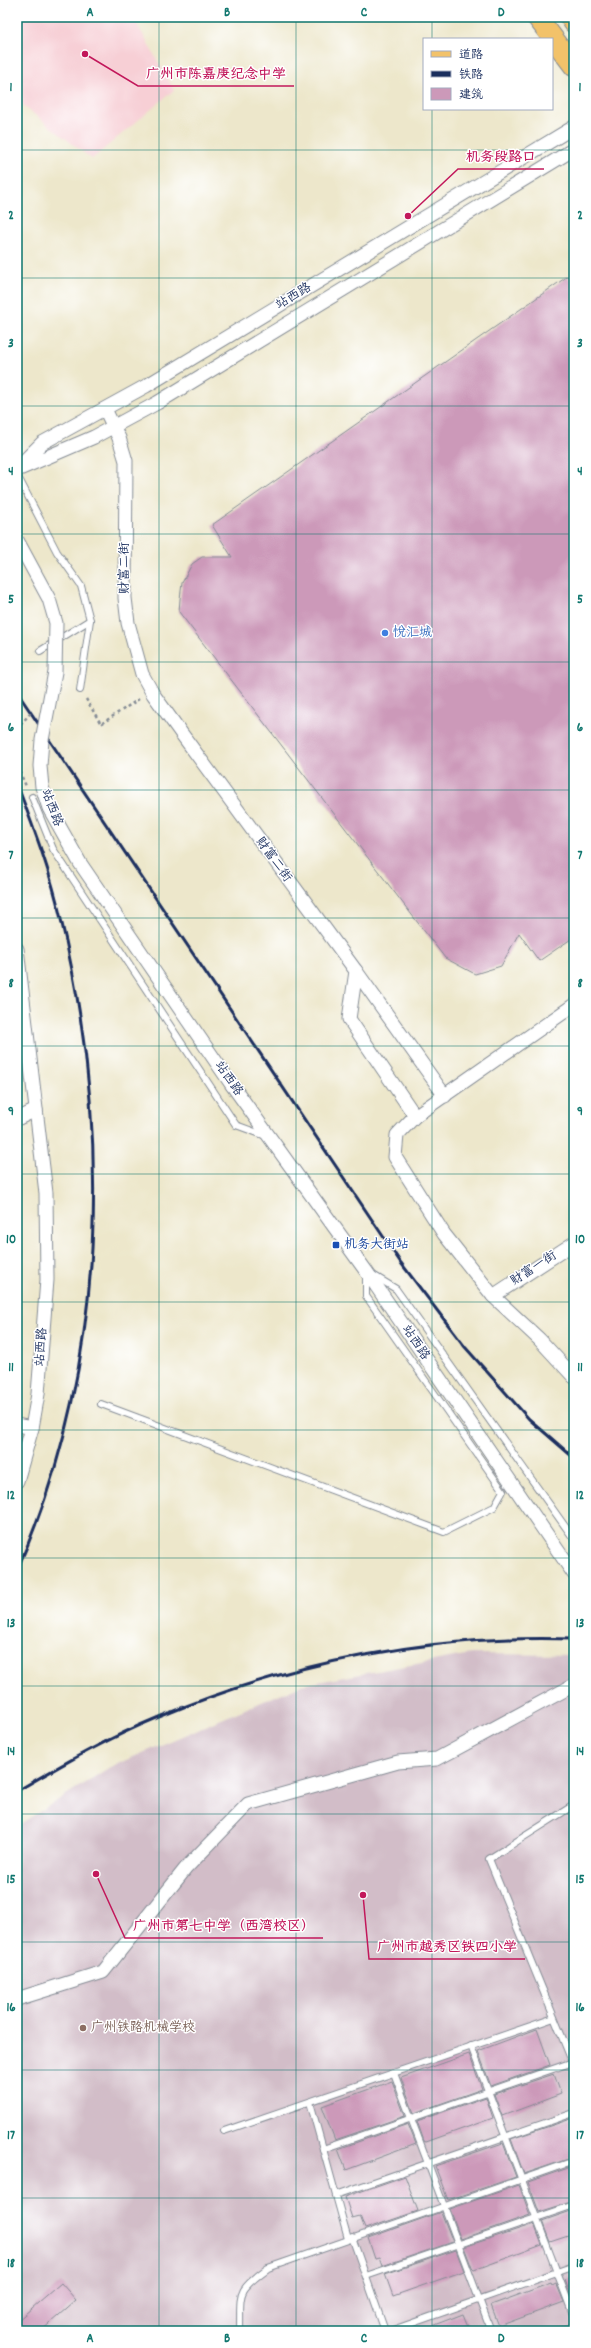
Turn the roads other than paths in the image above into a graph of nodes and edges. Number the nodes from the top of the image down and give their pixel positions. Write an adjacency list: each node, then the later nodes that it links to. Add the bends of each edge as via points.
1 (537, 17): 4 (main road)
2 (570, 17): 3 (main road)
3 (574, 23)
4 (553, 38)
5 (553, 38): 6 (main road)
6 (574, 66)
7 (574, 128): 9 (street, 站西路)
8 (574, 149): 10 (street, 站西路)
9 (104, 409): 10 (street, 财富二街); 11 (street, 站西路, via 42,443)
10 (114, 427): 11 (street, 站西路); 19 (street, 财富二街, via 125,452 126,461 125,598 128,623 134,652 151,691)
11 (17, 469)
12 (17, 475): 14 (lane, via 57,552 81,586)
13 (17, 540): 26 (street, 站西路, bridge, via 49,599 56,623 55,672 42,740 40,766 42,787 49,808 80,863)
14 (90, 620): 15 (lane); 16 (lane)
15 (40, 651)
16 (80, 690)
17 (32, 797): 26 (lane, via 53,849 236,1125)
18 (17, 948): 21 (street, 站西路)
19 (356, 971): 22 (street, 财富二街); 24 (street, via 349,1019)
20 (574, 1004): 22 (street)
21 (22, 1035): 23 (street, 站西路)
22 (445, 1096): 24 (street)
23 (36, 1110): 25 (street); 33 (street, 站西路, via 46,1193 47,1280 38,1394)
24 (415, 1116): 29 (street, via 397,1135 395,1157 444,1234)
25 (17, 1119)
26 (269, 1137): 28 (street, 站西路)
27 (574, 1243): 29 (street, 财富一街)
28 (366, 1271): 31 (lane, via 366,1296 503,1491 494,1507 444,1532); 35 (lane, via 396,1289); 36 (street, 站西路)
29 (493, 1296): 30 (street, via 539,1339)
30 (574, 1377)
31 (101, 1404)
32 (17, 1425): 33 (street)
33 (32, 1428): 34 (street, 站西路)
34 (17, 1481)
35 (574, 1539)
36 (574, 1574)
37 (574, 1685): 39 (street, via 437,1759 398,1762 248,1804 186,1868 103,1972)
38 (574, 1805): 40 (lane, via 489,1859)
39 (17, 1999)
40 (554, 2018): 41 (lane); 42 (lane)
41 (471, 2046): 43 (lane); 44 (lane)
42 (573, 2064): 44 (lane)
43 (394, 2073): 45 (lane); 47 (lane)
44 (489, 2092): 47 (lane); 49 (lane)
45 (310, 2102): 48 (lane); 50 (lane)
46 (574, 2113): 49 (lane)
47 (411, 2118): 50 (lane); 52 (lane)
48 (224, 2131)
49 (506, 2137): 52 (lane); 53 (lane)
50 (323, 2149): 54 (lane)
51 (574, 2160): 53 (lane)
52 (428, 2163): 54 (lane); 56 (lane)
53 (522, 2179): 56 (lane); 57 (lane)
54 (336, 2195): 58 (lane)
55 (574, 2205): 57 (lane)
56 (444, 2206): 58 (lane); 59 (lane)
57 (536, 2218): 59 (lane); 61 (lane)
58 (350, 2238): 62 (lane); 66 (lane, via 268,2268 246,2284 241,2293)
59 (458, 2244): 62 (lane); 63 (lane)
60 (574, 2266): 61 (lane)
61 (557, 2272): 63 (lane); 64 (lane)
62 (366, 2276): 67 (lane)
63 (479, 2299): 68 (lane); 69 (lane)
64 (574, 2317)
65 (574, 2326): 70 (lane)
66 (240, 2331)
67 (385, 2331)
68 (390, 2331)
69 (491, 2331)
70 (560, 2331)

